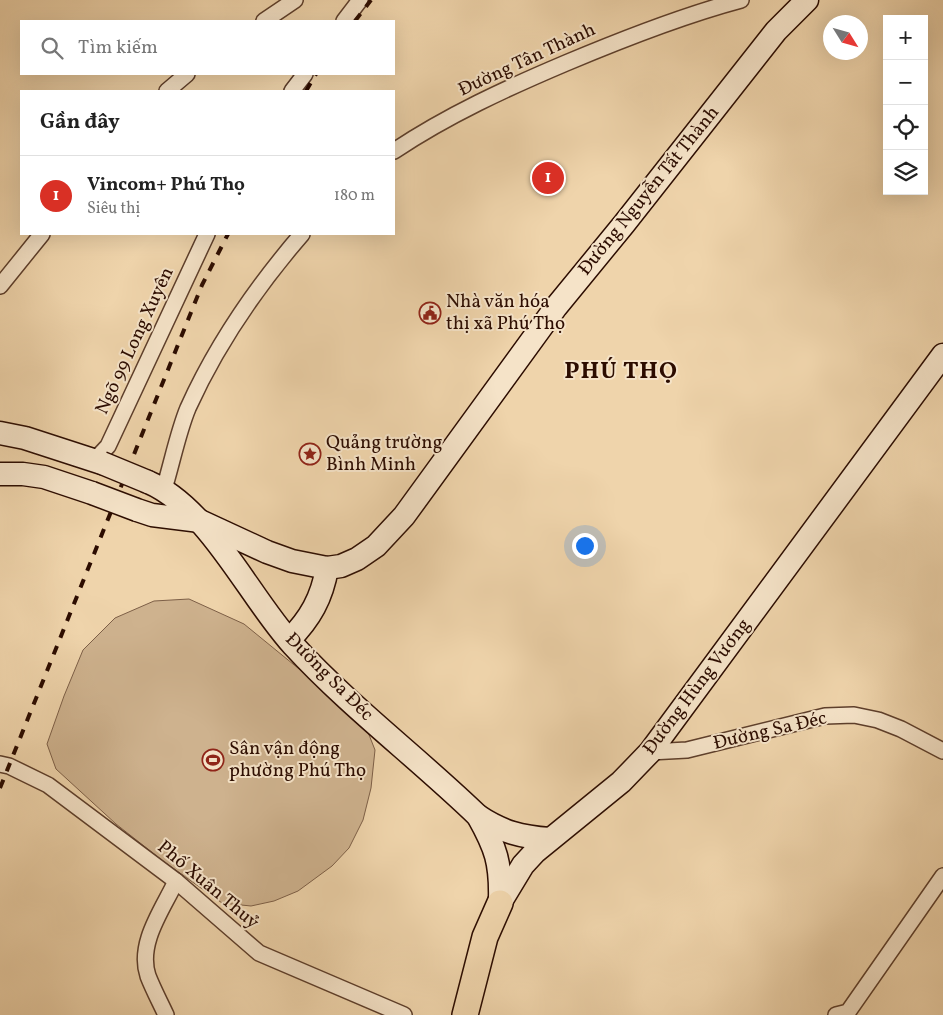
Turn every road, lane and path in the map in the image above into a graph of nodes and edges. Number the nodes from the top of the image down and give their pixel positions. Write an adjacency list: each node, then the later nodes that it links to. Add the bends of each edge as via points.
1 (295, 0): 5 (street)
2 (360, 0): 6 (street)
3 (741, 0): 11 (street, Đường Tân Thành, via 618,41 513,85)
4 (806, 0): 22 (main road, Đường Nguyễn Tất Thành, via 776,31 556,307 404,516 376,546 357,559)
5 (265, 20)
6 (345, 20)
7 (186, 75): 9 (street)
8 (304, 75): 10 (street)
9 (168, 90)
10 (293, 90)
11 (395, 150)
12 (41, 235): 15 (street)
13 (207, 235): 18 (street, Ngõ 99 Long Xuyên)
14 (301, 235): 20 (street, via 242,311 224,341 188,409)
15 (0, 286)
16 (943, 356): 25 (main road, Đường Hùng Vương)
17 (0, 433): 18 (main road)
18 (98, 462): 20 (main road, bridge)
19 (0, 474): 21 (main road, Đường Nguyễn Tất Thành, bridge, via 44,477 152,515)
20 (156, 485): 21 (main road, Đường Nguyễn Tất Thành)
21 (200, 522): 22 (main road, Đường Nguyễn Tất Thành, via 266,552); 23 (main road, Đường Sa Đéc)
22 (327, 568): 23 (main road, via 318,600)
23 (289, 640): 27 (main road, Đường Sa Đéc, via 316,669)
24 (943, 751): 25 (street, Đường Sa Đéc, via 901,729 854,715 825,716 687,750)
25 (650, 752): 28 (main road, Đường Hùng Vương, via 621,782)
26 (0, 764): 30 (street, Phố Xuân Thuỷ, via 48,785)
27 (478, 816): 28 (main road, Đường Sa Đéc, via 517,835); 31 (main road, Đường Sa Đéc, via 498,858)
28 (550, 839): 31 (main road, Đường Hùng Vương, via 523,865)
29 (943, 876): 32 (street)
30 (176, 881): 33 (street, via 146,950 148,975); 34 (street, Phố Xuân Thuỷ, via 260,953)
31 (500, 903): 35 (main road, Đường Hùng Vương, via 485,938)
32 (845, 1014)
33 (166, 1015)
34 (404, 1015)
35 (466, 1015)

